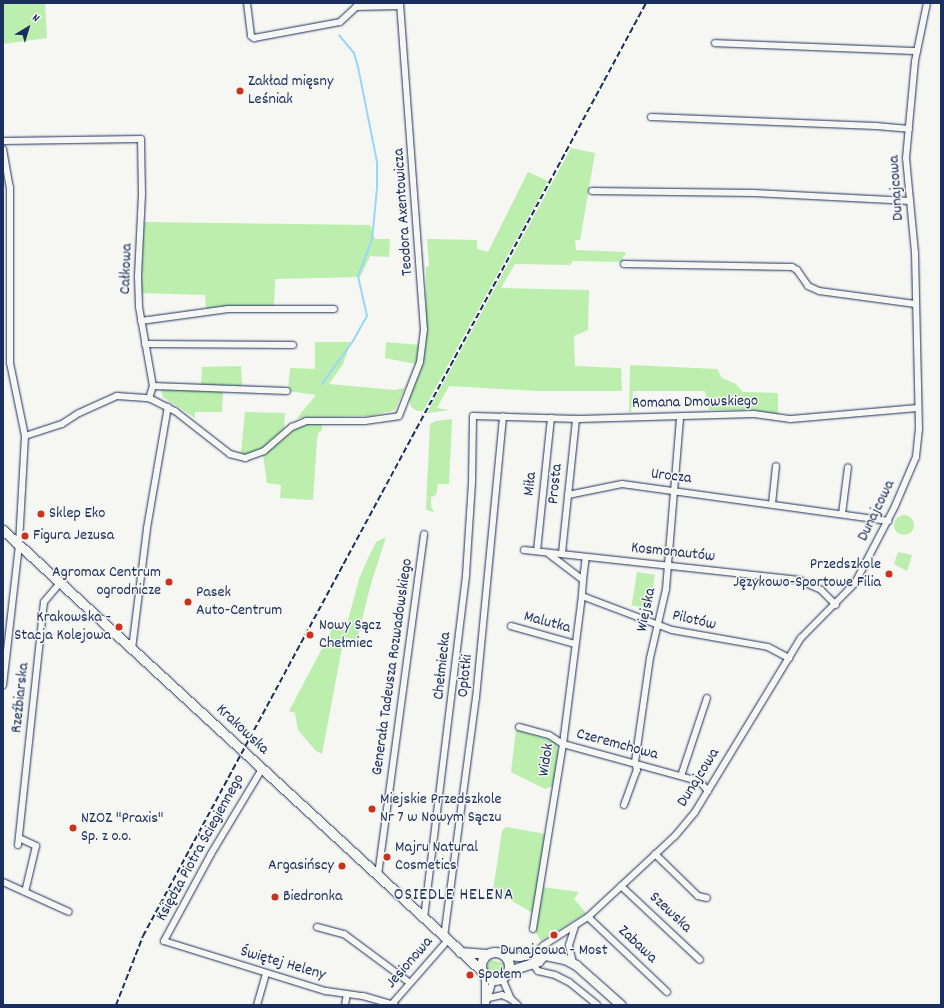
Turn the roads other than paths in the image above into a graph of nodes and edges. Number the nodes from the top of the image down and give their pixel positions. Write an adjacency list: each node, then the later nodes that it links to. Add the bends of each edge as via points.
1 (247, 3): 3 (street, via 251,36 254,38 340,22 356,7)
2 (927, 3): 5 (street, Dunajcowa)
3 (400, 4): 21 (street, Teodora Axentowicza, via 424,330 420,362 399,416 365,421 306,421 292,427 264,451 245,458 230,454)
4 (715, 43): 5 (street)
5 (917, 52): 7 (street, Dunajcowa)
6 (651, 118): 7 (street)
7 (909, 129): 11 (street, Dunajcowa, via 906,158)
8 (3, 141): 15 (street, Całkowa, via 142,139 138,277)
9 (3, 149): 28 (street, via 10,187 10,363)
10 (592, 191): 11 (street, via 754,192)
11 (910, 201): 13 (street, Dunajcowa, via 915,253)
12 (624, 264): 13 (street, via 792,267 808,286 819,291)
13 (915, 304): 22 (street, Dunajcowa)
14 (334, 309): 15 (street, via 228,310)
15 (141, 321): 16 (street, Całkowa)
16 (145, 344): 17 (street); 18 (street, Całkowa)
17 (293, 345)
18 (153, 386): 19 (street); 20 (street, Całkowa)
19 (287, 391)
20 (149, 398): 21 (street); 28 (street, via 117,396 79,413 62,424)
21 (168, 407): 52 (street, via 147,528)
22 (918, 408): 25 (street, Romana Dmowskiego, via 791,419 754,414); 35 (street, Dunajcowa, via 920,428 916,457)
23 (473, 416): 24 (street, Romana Dmowskiego); 71 (street, Chełmiecka, via 466,575)
24 (503, 416): 26 (street, Romana Dmowskiego); 75 (street, Opłotki, via 476,698)
25 (680, 417): 27 (street, Romana Dmowskiego); 31 (street, Wiejska)
26 (551, 418): 27 (street, Romana Dmowskiego); 40 (street, Miła)
27 (576, 419): 32 (street, Prosta)
28 (25, 436): 38 (street)
29 (776, 466): 33 (street)
30 (848, 467): 34 (street)
31 (674, 491): 32 (street, Urocza, via 622,484); 33 (street, Urocza); 44 (street, Wiejska)
32 (568, 495): 41 (street, Prosta)
33 (772, 504): 34 (street, Urocza)
34 (842, 514): 35 (street, Urocza)
35 (888, 521): 48 (street, Dunajcowa, via 855,583)
36 (3, 530): 38 (main road, Krakowska)
37 (424, 534): 64 (street, Generała Tadeusza Rozwadowskiego)
38 (19, 545): 46 (main road, Krakowska); 54 (street)
39 (524, 550): 40 (street, Kosmonautów)
40 (537, 551): 42 (street, Kosmonautów)
41 (562, 553): 42 (street, Kosmonautów); 43 (street, Kosmonautów)
42 (549, 554): 45 (street)
43 (586, 557): 44 (street, Kosmonautów); 45 (street)
44 (667, 565): 48 (street, Kosmonautów, via 799,580 821,590); 49 (street, Wiejska, via 666,589)
45 (583, 580): 47 (street)
46 (60, 583): 52 (main road, Krakowska); 67 (street, Rzeźbiarska, via 44,602 18,841 36,846)
47 (582, 596): 49 (street, Pilotów); 51 (street, Widok)
48 (836, 605): 53 (street, Dunajcowa, via 801,638)
49 (657, 625): 53 (street, Pilotów, via 706,637 768,647); 58 (street, Wiejska)
50 (512, 626): 51 (street, Malutka)
51 (575, 644): 57 (street, Widok)
52 (132, 649): 59 (main road, Krakowska)
53 (789, 658): 61 (street, Dunajcowa)
54 (3, 685)
55 (707, 698): 60 (street)
56 (519, 727): 57 (street, Czeremchowa, via 548,735)
57 (563, 744): 58 (street, Czeremchowa); 74 (street, Widok)
58 (635, 762): 60 (street, Czeremchowa); 62 (street, Wiejska, via 637,770)
59 (262, 769): 64 (main road, Krakowska); 76 (street, Księdza Piotra Ściegiennego, via 211,854)
60 (681, 776): 61 (street, Czeremchowa, via 700,782)
61 (708, 791): 63 (street, Dunajcowa, via 675,836)
62 (624, 805)
63 (655, 854): 66 (street, Dunajcowa); 68 (street, via 698,896)
64 (378, 875): 71 (main road, Krakowska)
65 (3, 882): 67 (street)
66 (622, 886): 70 (street, Dunajcowa); 81 (street, Szewska)
67 (25, 892): 69 (street)
68 (708, 898)
69 (69, 912)
70 (588, 917): 73 (street, Dunajcowa); 88 (street, Zabawa)
71 (424, 918): 75 (main road, Krakowska)
72 (317, 927): 87 (street, via 344,934)
73 (575, 927): 79 (street, Dunajcowa, via 544,945); 83 (street, via 569,944)
74 (533, 929)
75 (446, 938): 77 (main road, Krakowska); 87 (street, Jesionowa)
76 (164, 941): 84 (street, Świętej Heleny)
77 (460, 952): 78 (main road); 86 (main road, Krakowska)
78 (487, 954): 80 (main road, via 494,952); 86 (main road, via 482,960)
79 (540, 954): 80 (main road); 82 (main road); 83 (main road, via 560,957)
80 (505, 955): 85 (main road, via 509,963)
81 (700, 960)
82 (532, 963): 85 (main road); 97 (street, via 538,972 556,975 569,982)
83 (572, 963): 98 (main road)
84 (266, 973): 89 (street, Świętej Heleny, via 326,991); 93 (street)
85 (505, 975): 86 (main road); 91 (street)
86 (487, 976): 90 (street); 95 (street)
87 (410, 983): 92 (street, Jesionowa)
88 (667, 992)
89 (347, 994): 92 (street, Świętej Heleny); 94 (street)
90 (489, 998): 91 (street, via 502,995); 95 (street)
91 (511, 998): 96 (street)
92 (394, 1004)
93 (257, 1005)
94 (345, 1005)
95 (485, 1005)
96 (518, 1005)
97 (597, 1005)
98 (621, 1005)

